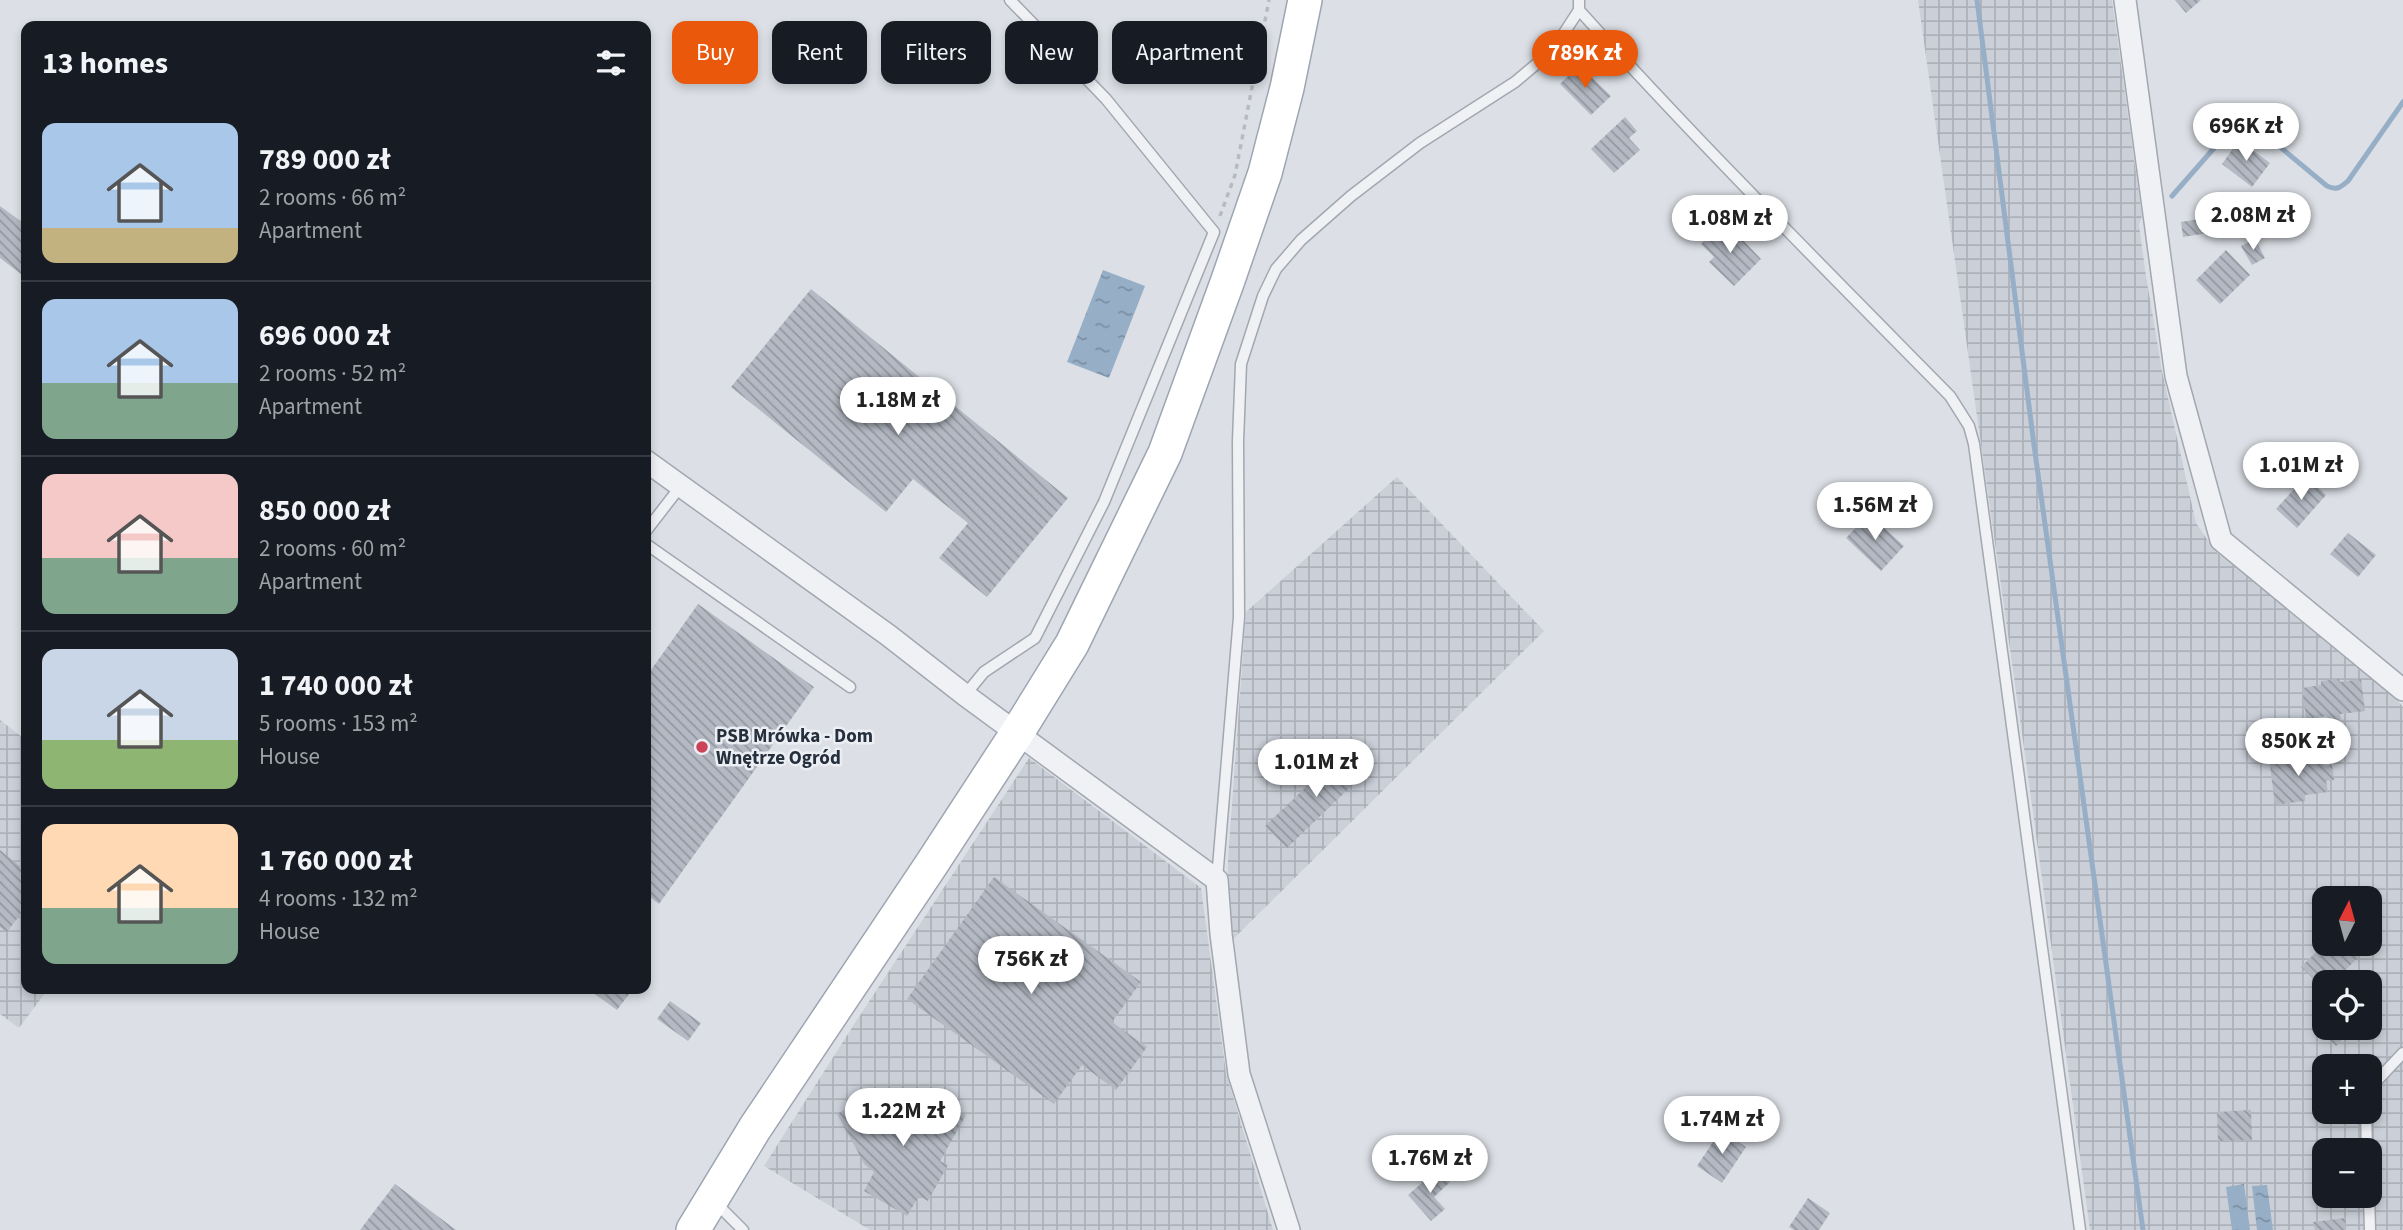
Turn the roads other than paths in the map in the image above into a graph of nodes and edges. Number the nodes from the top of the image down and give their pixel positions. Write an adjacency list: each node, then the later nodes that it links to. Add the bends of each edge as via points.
1 (1010, 0): 11 (lane, via 1106,99 1214,232 1104,502 1035,638 984,672)
2 (1305, 0): 12 (main road, via 1265,173 1165,453 1072,644)
3 (2125, 0): 10 (street, via 2176,376 2221,540)
4 (1579, 5): 13 (lane, via 1552,50 1515,82 1420,143 1301,240 1276,269 1263,296 1241,364 1239,617); 21 (lane, via 1705,146 1951,396 1969,426)
5 (651, 465): 6 (street)
6 (680, 487): 7 (lane); 11 (street)
7 (651, 525)
8 (651, 548): 9 (lane)
9 (850, 687)
10 (2403, 690)
11 (965, 695): 12 (street)
12 (1017, 733): 13 (street); 16 (main road)
13 (1217, 880): 20 (street, via 1239,1074)
14 (2403, 1053): 15 (lane)
15 (2382, 1075)
16 (712, 1198): 18 (main road); 19 (lane)
17 (2369, 1208): 22 (lane)
18 (693, 1230)
19 (743, 1230)
20 (1289, 1230)
21 (2080, 1230)
22 (2370, 1230)

